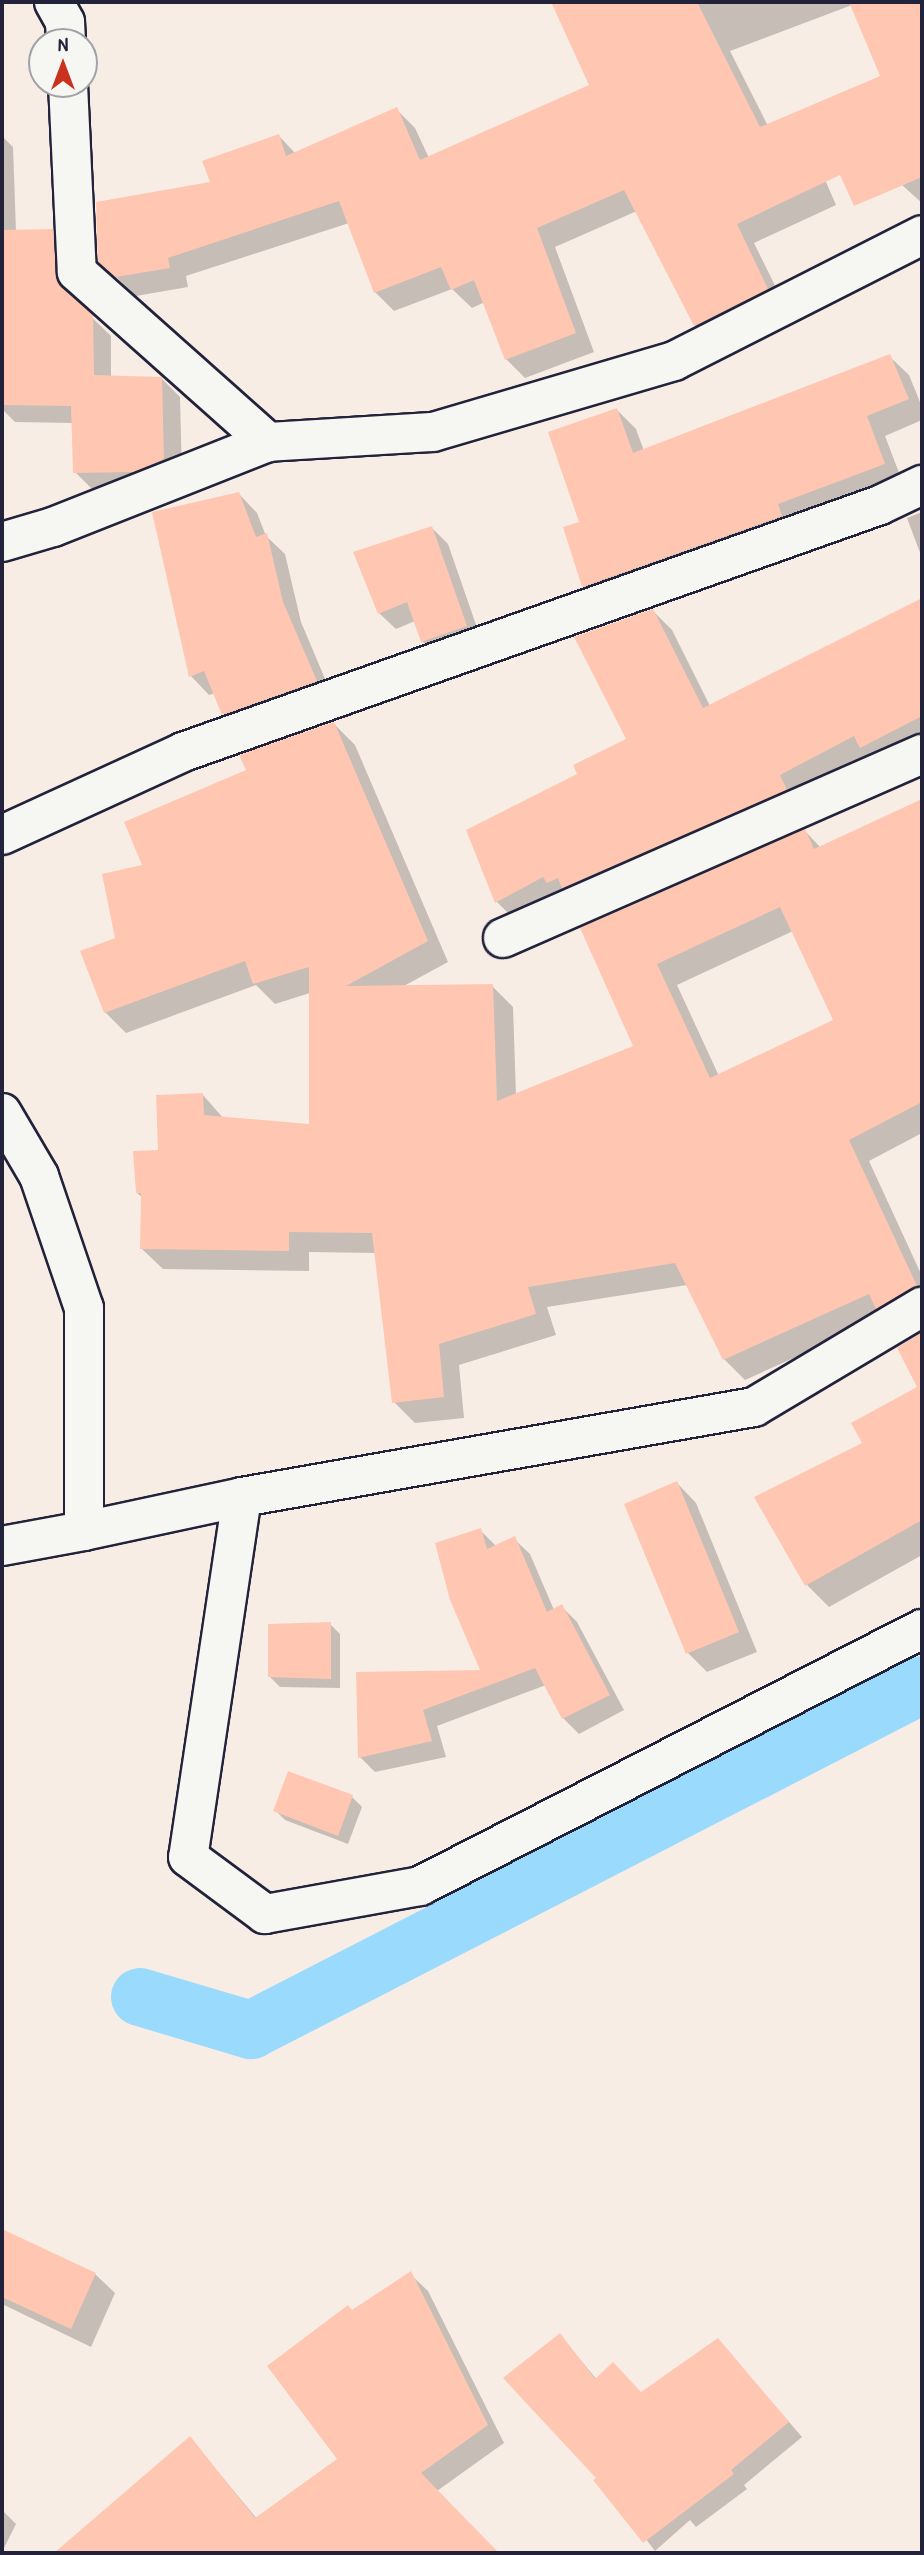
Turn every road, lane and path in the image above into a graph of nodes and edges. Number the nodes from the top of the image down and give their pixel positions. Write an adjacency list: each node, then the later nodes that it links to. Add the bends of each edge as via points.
1 (54, 2): 2 (street)
2 (65, 28)
3 (69, 98): 5 (street, via 77,272)
4 (922, 235): 5 (street, via 674,361 433,432)
5 (268, 442): 7 (street, via 53,527)
6 (922, 485): 9 (street, via 880,505 183,752)
7 (2, 542)
8 (922, 754): 10 (street)
9 (2, 835)
10 (503, 938)
11 (2, 1113): 14 (street, via 39,1176 84,1308)
12 (922, 1307): 13 (street, via 754,1406)
13 (242, 1497): 14 (street); 16 (street, via 188,1857 265,1914 420,1886)
14 (84, 1531): 15 (street)
15 (2, 1546)
16 (922, 1629)

